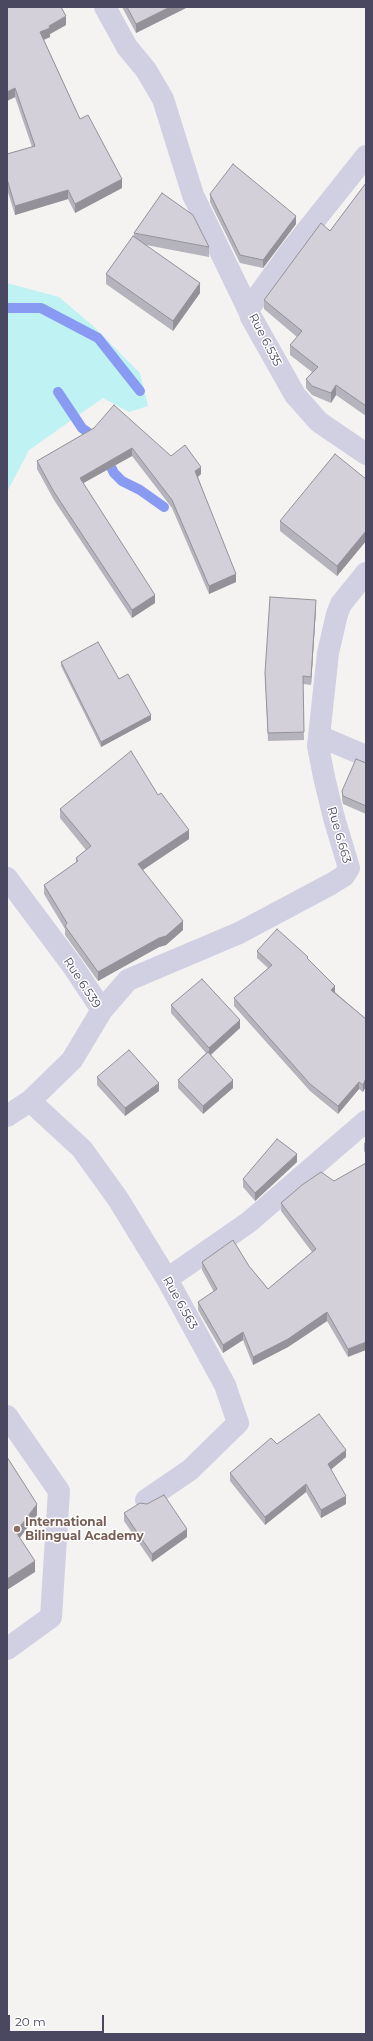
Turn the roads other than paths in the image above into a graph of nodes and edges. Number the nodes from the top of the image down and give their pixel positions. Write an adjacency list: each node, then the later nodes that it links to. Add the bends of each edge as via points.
1 (105, 7): 3 (street, via 127,47 146,70 163,99 193,195)
2 (366, 156): 3 (street, Rue 6.535, via 292,249)
3 (249, 311): 4 (street, Rue 6.535, via 295,395 319,422)
4 (366, 454)
5 (366, 573): 6 (street, Rue 6.663, via 341,604 338,614 328,653)
6 (319, 736): 7 (street); 9 (street, Rue 6.663, via 318,746 324,777 334,818 350,864 344,876 239,933 128,980)
7 (366, 756)
8 (7, 878): 9 (street, Rue 6.539)
9 (102, 1010): 10 (street, Rue 6.539, via 72,1060)
10 (30, 1101): 11 (street, Rue 6.539); 13 (street, Rue 6.563, via 82,1149 118,1198)
11 (7, 1116)
12 (366, 1121): 13 (street, via 249,1222)
13 (168, 1279): 15 (street, Rue 6.563, via 224,1385 238,1423 190,1470)
14 (7, 1416): 16 (street, via 59,1491 51,1617)
15 (146, 1500)
16 (7, 1649)

